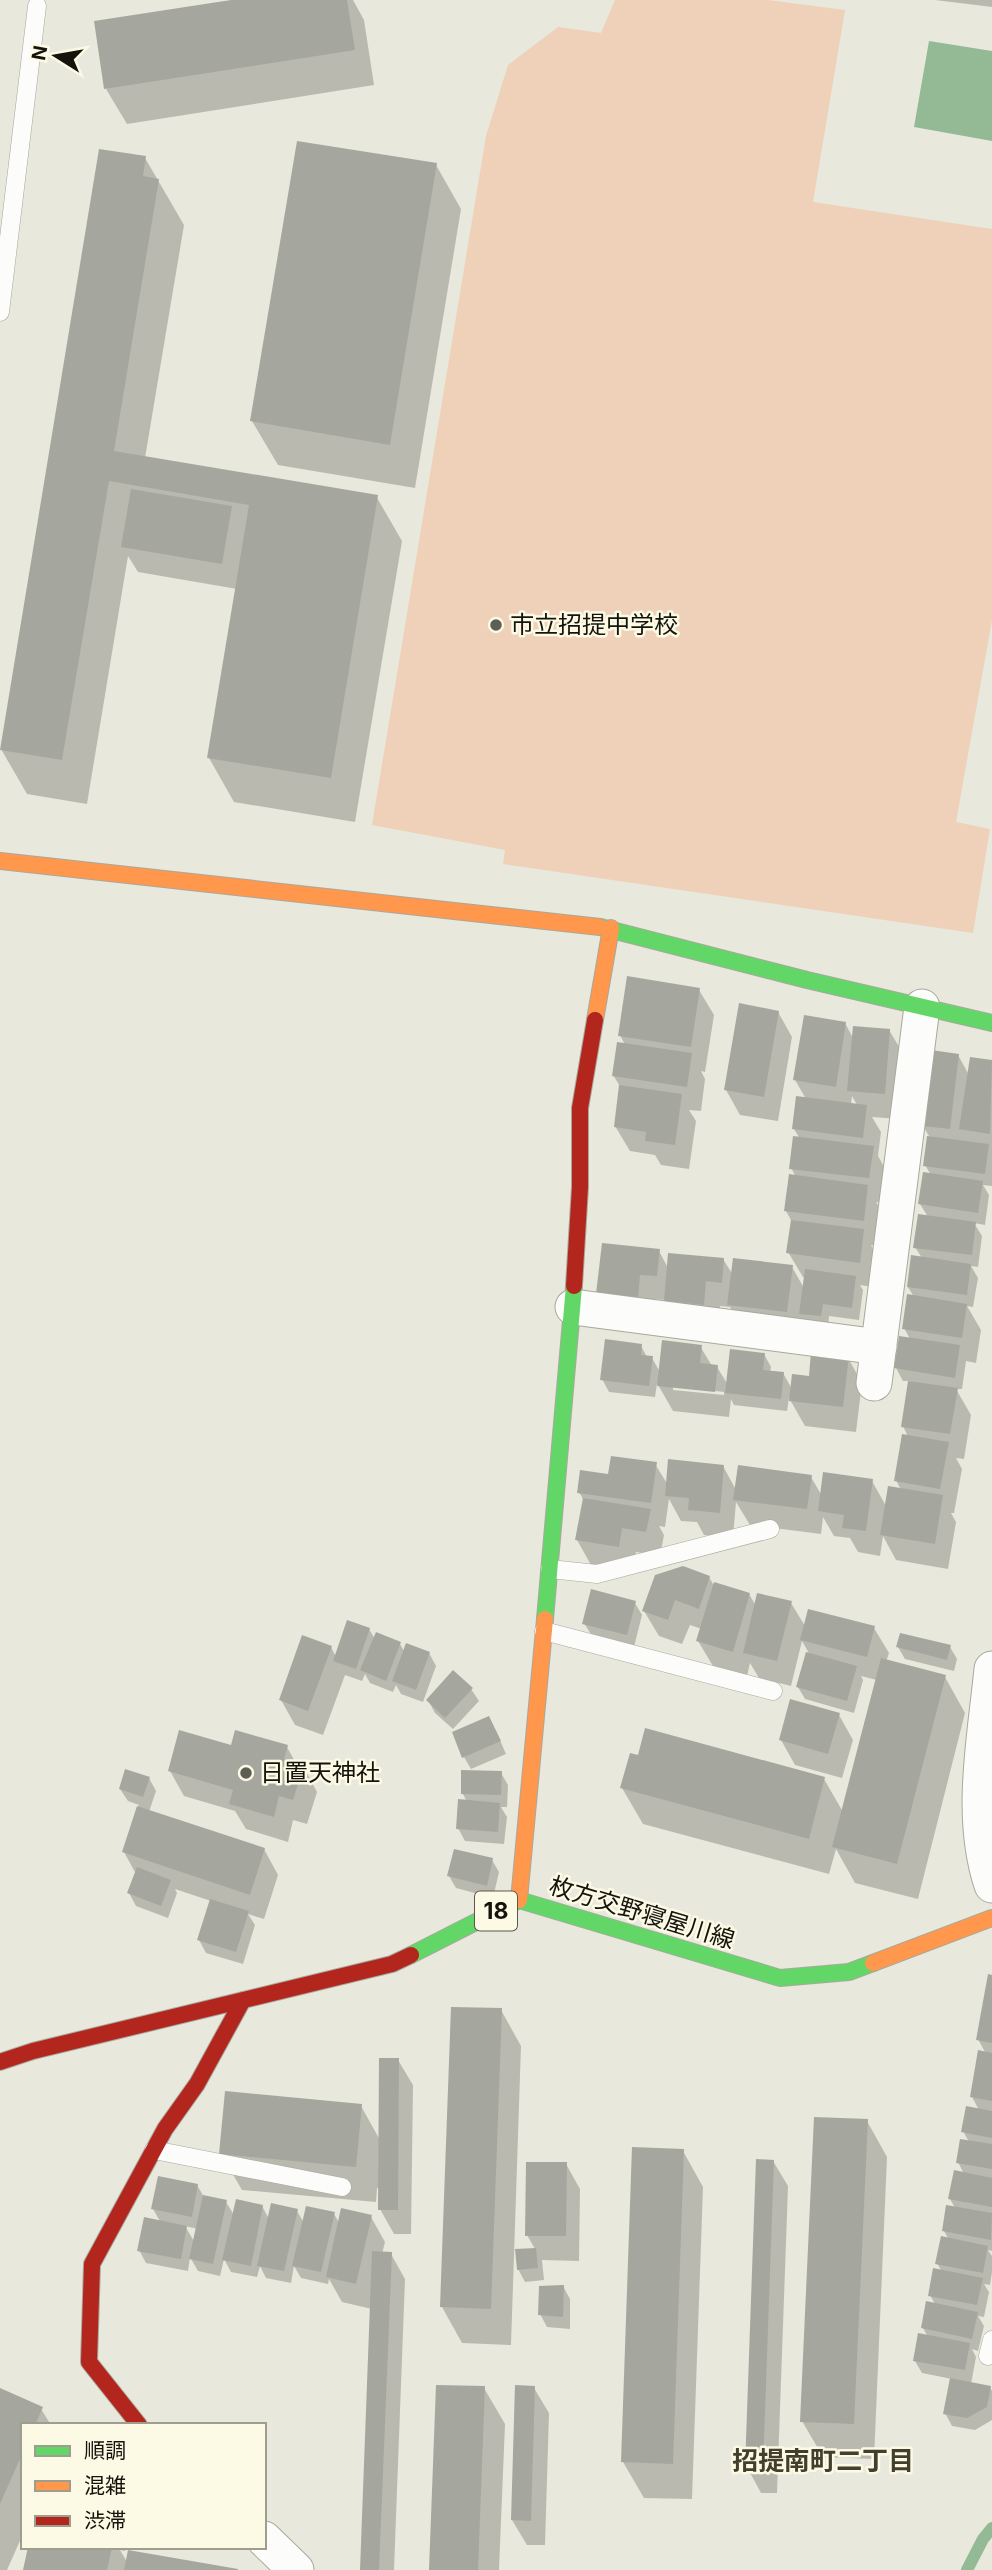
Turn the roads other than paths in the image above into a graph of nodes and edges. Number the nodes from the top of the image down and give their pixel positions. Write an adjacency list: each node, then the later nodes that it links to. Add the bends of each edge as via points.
1 (37, 6): 2 (lane)
2 (0, 312)
3 (0, 862): 4 (street)
4 (611, 928): 5 (street); 7 (street, via 580,1108)
5 (922, 1007): 6 (street); 8 (street)
6 (992, 1023)
7 (573, 1307): 8 (street); 11 (street)
8 (879, 1347): 9 (street)
9 (874, 1383)
10 (770, 1529): 11 (lane, via 597,1574)
11 (550, 1569): 12 (street)
12 (544, 1631): 14 (lane); 16 (street)
13 (992, 1669): 15 (street, via 979,1805 984,1860)
14 (773, 1691)
15 (992, 1885)
16 (519, 1900): 17 (street, 枚方交野寝屋川線 / 18, via 780,1979 849,1972); 18 (street, 枚方交野寝屋川線 / 18, via 392,1964)
17 (992, 1918)
18 (243, 2000): 19 (street, 枚方交野寝屋川線 / 18); 20 (street)
19 (0, 2062)
20 (154, 2150): 21 (lane); 22 (street, via 92,2264 89,2362)
21 (342, 2187)
22 (137, 2423)
23 (266, 2541): 24 (street)
24 (296, 2570)

